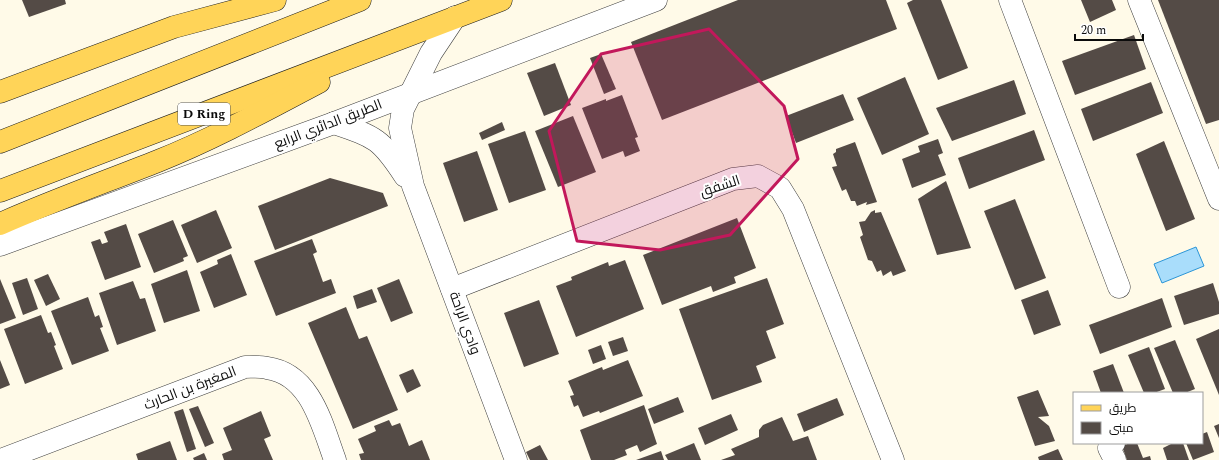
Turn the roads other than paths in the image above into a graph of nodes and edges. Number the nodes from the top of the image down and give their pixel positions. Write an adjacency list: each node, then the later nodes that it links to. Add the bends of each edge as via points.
1 (241, 0): 9 (street)
2 (275, 0): 9 (main road)
3 (360, 0): 14 (main road)
4 (501, 0): 8 (main road, D Ring)
5 (656, 0): 12 (street, الطريق الدائري الرابع)
6 (1010, 0): 20 (street)
7 (1139, 0): 17 (street)
8 (456, 17): 10 (main road, D Ring); 12 (street, وادي الراحة, via 431,53)
9 (174, 27): 11 (main road)
10 (408, 35): 16 (main road, D Ring); 18 (main road, via 262,112 159,161 64,196)
11 (0, 92)
12 (412, 92): 13 (street, الطريق الدائري الرابع); 15 (street, وادي الراحة, via 403,109 400,128)
13 (334, 122): 15 (street, وادي الراحة, via 375,138 386,147); 19 (street, الطريق الدائري الرابع)
14 (0, 142)
15 (413, 186): 21 (street, وادي الراحة)
16 (0, 191)
17 (1219, 199)
18 (0, 224)
19 (0, 245)
20 (1120, 287)
21 (452, 289): 25 (street, وادي الراحة); 26 (street, الشفق, via 733,179 758,176 780,188 793,209)
22 (1113, 444): 27 (street, via 1110,448)
23 (1, 460): 24 (street, المغيرة بن الحارث, via 245,367 267,368 288,376 306,390)
24 (335, 460)
25 (516, 460)
26 (893, 460)
27 (1114, 460)

